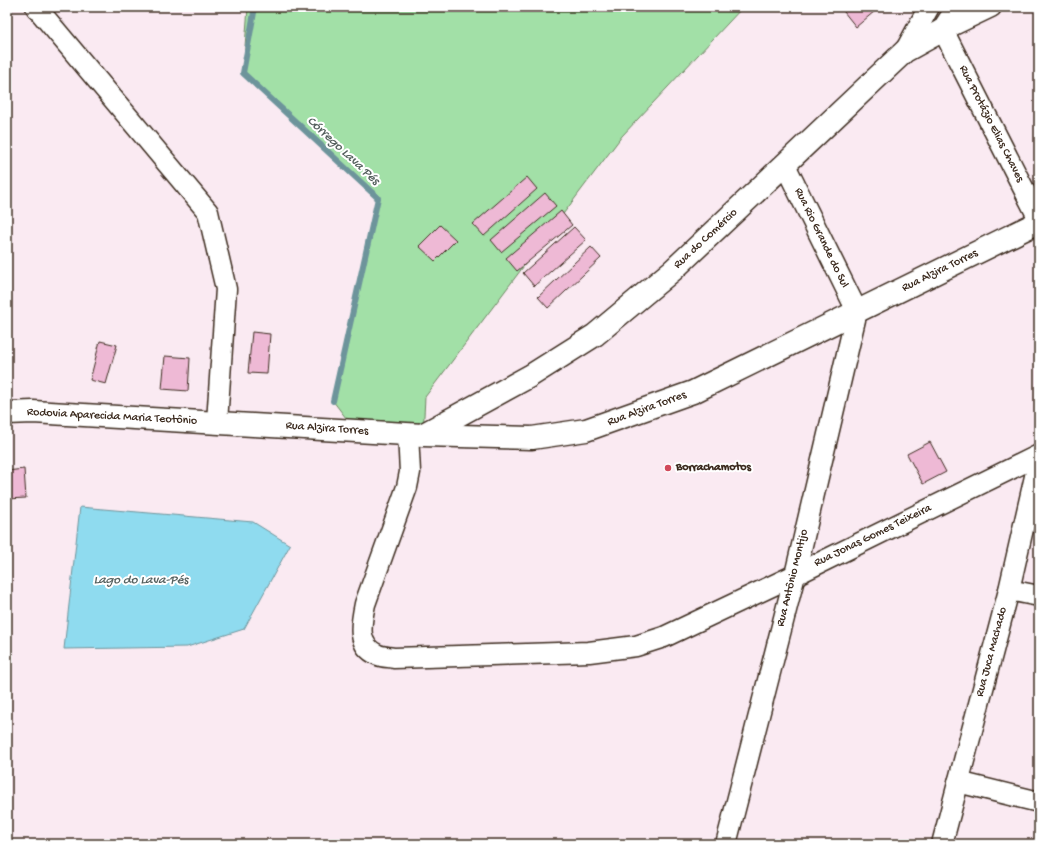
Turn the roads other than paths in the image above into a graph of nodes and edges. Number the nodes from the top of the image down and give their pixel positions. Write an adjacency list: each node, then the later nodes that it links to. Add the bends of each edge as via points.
1 (36, 7): 11 (street, via 208,212 226,289)
2 (929, 7): 6 (street)
3 (958, 7): 5 (main road, Rua do Comércio)
4 (991, 7): 5 (street)
5 (943, 30): 6 (main road, Rua do Comércio); 8 (street, Rua Protázio Elias Chaves)
6 (905, 51): 7 (main road, Rua do Comércio)
7 (785, 165): 9 (street, Rua Rio Grande do Sul); 12 (main road, Rua do Comércio, via 673,270 595,335 530,376)
8 (1039, 220): 9 (main road, Rua Alzira Torres)
9 (857, 311): 12 (main road, Rua Alzira Torres, via 693,392 586,430 532,438); 15 (street, Rua Antônio Montijo)
10 (7, 413): 11 (main road, Rodovia Aparecida Maria Teotônio, via 33,412)
11 (217, 422): 12 (main road, Rua Alzira Torres)
12 (416, 434): 15 (street, Rua Jonas Gomes Teixeira, via 407,487 365,604 362,620 362,637 368,648 378,655 394,658 589,652 636,646 664,637)
13 (1039, 455): 15 (street, Rua Jonas Gomes Teixeira)
14 (1039, 459): 16 (street, Rua Juca Machado)
15 (795, 575): 20 (street, Rua Antônio Montijo)
16 (1009, 590): 17 (street); 18 (street, Rua Juca Machado)
17 (1039, 596)
18 (958, 782): 19 (street); 21 (street, Rua Juca Machado)
19 (1039, 802)
20 (726, 844)
21 (942, 844)

